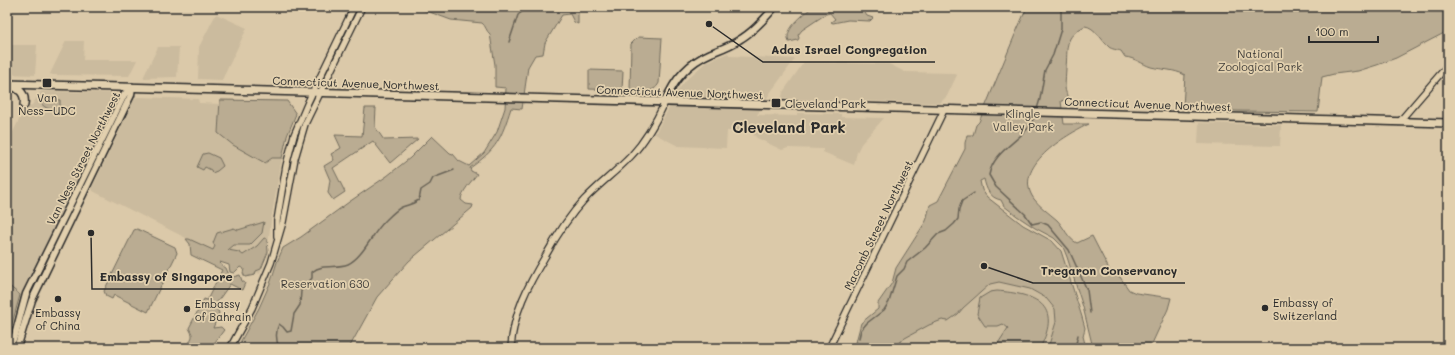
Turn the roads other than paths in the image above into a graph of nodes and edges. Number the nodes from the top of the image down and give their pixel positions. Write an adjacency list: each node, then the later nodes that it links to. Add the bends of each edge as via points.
1 (354, 7): 7 (street)
2 (362, 7): 8 (street)
3 (775, 7): 9 (main road, via 741,39 690,65 675,80)
4 (1448, 65): 12 (street)
5 (8, 84): 6 (main road, Connecticut Avenue Northwest); 10 (main road, via 22,92)
6 (132, 87): 7 (main road, Connecticut Avenue Northwest); 17 (main road, Van Ness Street Northwest, via 124,95 26,294); 18 (main road, Van Ness Street Northwest, via 131,95 32,300)
7 (312, 92): 8 (main road, Connecticut Avenue Northwest); 14 (street, via 296,129)
8 (320, 92): 9 (main road, Connecticut Avenue Northwest); 15 (street, via 305,124)
9 (665, 102): 11 (main road, Connecticut Avenue Northwest); 20 (street, via 640,146 584,200 560,231 524,293 515,320)
10 (24, 105)
11 (944, 110): 12 (main road, Connecticut Avenue Northwest); 21 (street, Macomb Street Northwest)
12 (1399, 122): 13 (main road, Connecticut Avenue Northwest)
13 (1448, 123)
14 (288, 157): 15 (street); 16 (street, via 276,221)
15 (295, 158): 16 (street)
16 (278, 240): 19 (street, via 260,292)
17 (9, 348)
18 (17, 348)
19 (230, 348)
20 (511, 348)
21 (829, 348)

